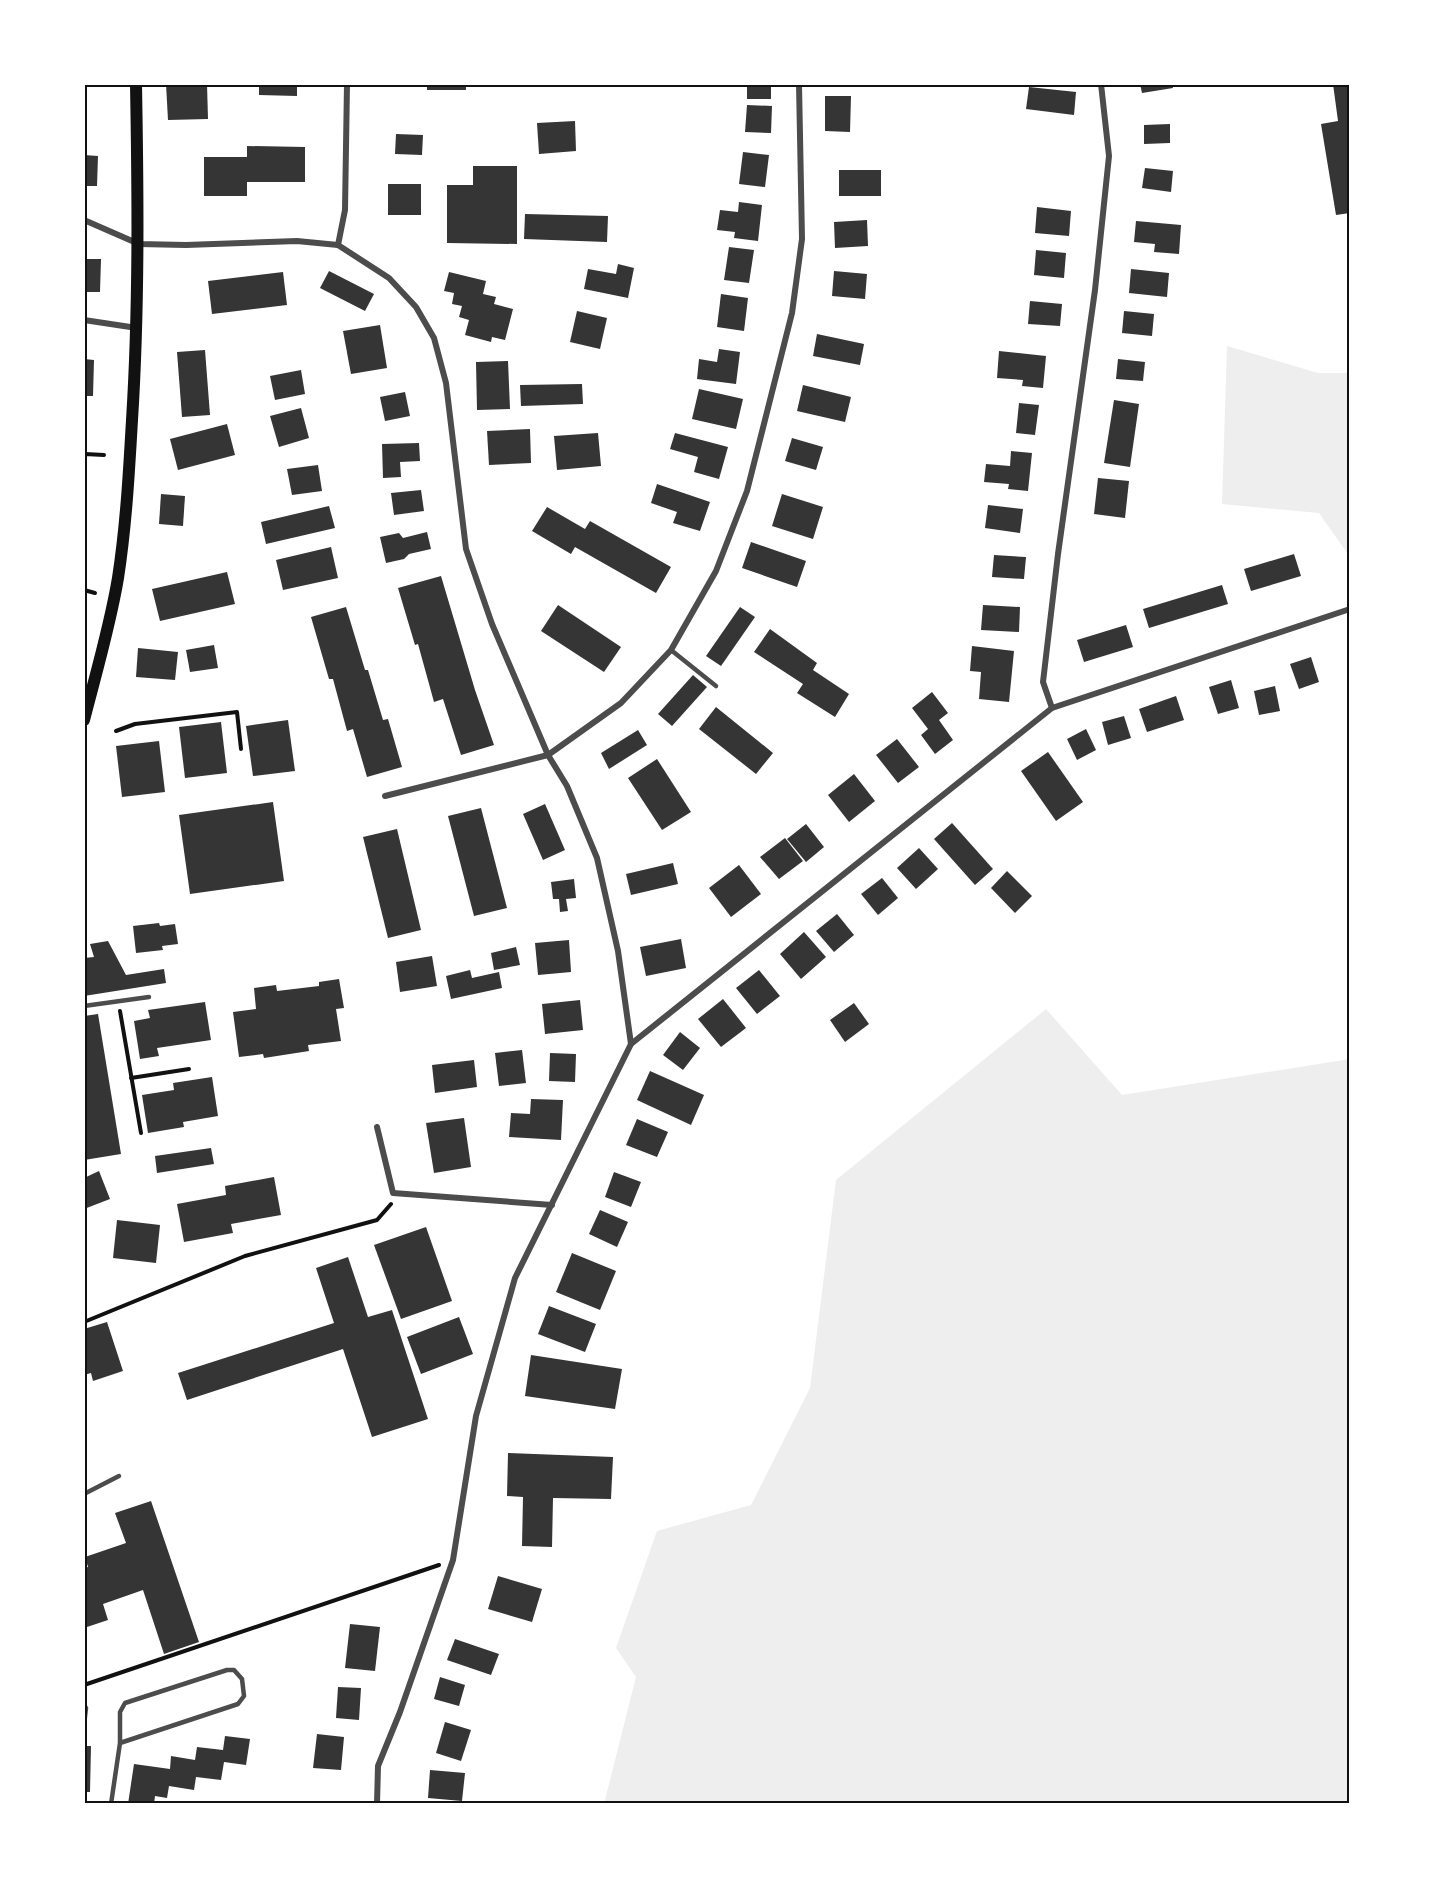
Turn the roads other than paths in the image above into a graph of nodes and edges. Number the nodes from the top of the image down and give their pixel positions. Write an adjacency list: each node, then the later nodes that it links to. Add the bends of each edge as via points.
1 (136, 84): 6 (main road)
2 (347, 84): 7 (street, via 345,210)
3 (798, 84): 11 (street, via 802,240 792,313 747,491 716,572)
4 (1101, 84): 13 (street, via 1109,156 1043,682)
5 (84, 220): 6 (street)
6 (139, 244): 7 (street, via 297,241); 9 (main road)
7 (338, 245): 15 (street, via 389,278 416,307 434,338 446,382 466,549 492,624)
8 (84, 320): 9 (street)
9 (137, 328): 14 (main road, via 122,553 108,631)
10 (1350, 609): 13 (street)
11 (671, 651): 12 (lane); 15 (street, via 621,703)
12 (716, 686)
13 (1052, 708): 19 (street)
14 (84, 720)
15 (549, 755): 16 (street); 19 (street, via 567,786 597,858 618,951)
16 (385, 796)
17 (149, 997): 18 (lane)
18 (84, 1006)
19 (631, 1044): 21 (street)
20 (377, 1127): 21 (street, via 393,1193)
21 (552, 1205): 28 (street, via 515,1278 477,1416 453,1560 378,1766)
22 (119, 1476): 23 (lane)
23 (84, 1494)
24 (84, 1705): 25 (lane)
25 (84, 1725)
26 (120, 1743): 26 (lane, via 120,1712 125,1703 227,1670 234,1670 242,1678 244,1696 238,1704); 27 (lane)
27 (111, 1804)
28 (377, 1804)

